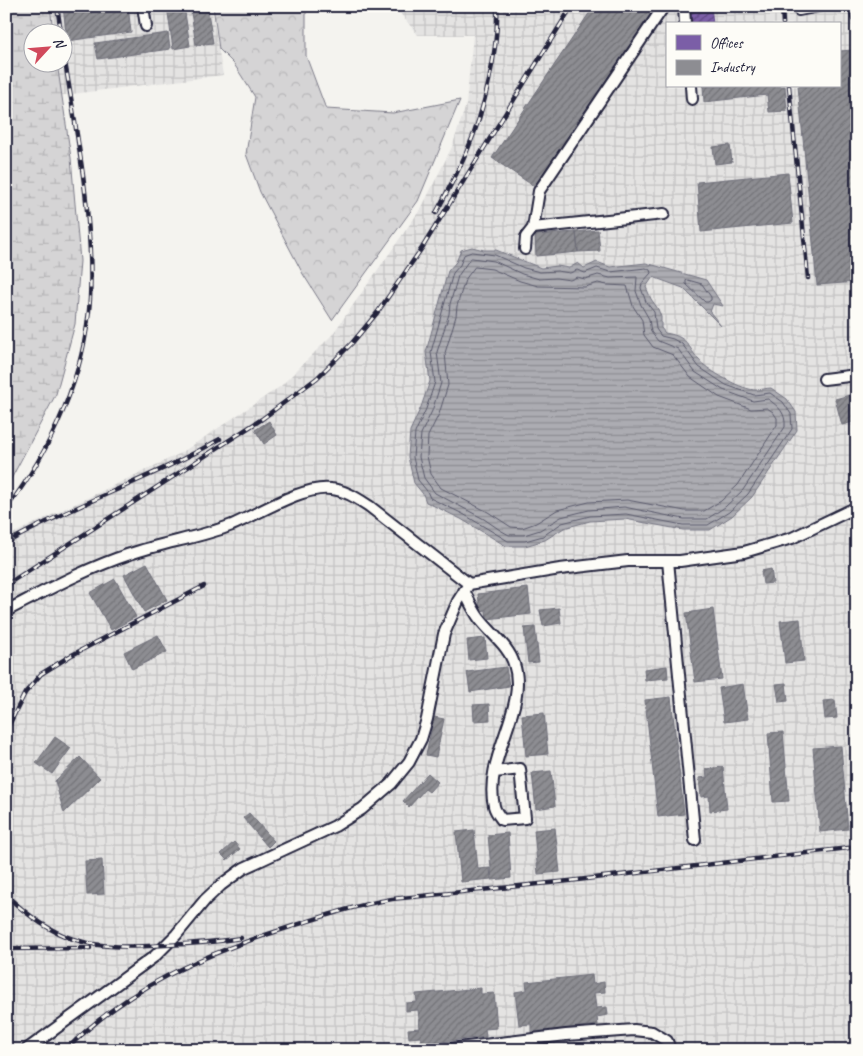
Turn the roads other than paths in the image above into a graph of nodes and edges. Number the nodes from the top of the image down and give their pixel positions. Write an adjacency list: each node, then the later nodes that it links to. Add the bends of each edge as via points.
1 (143, 6): 9 (street)
2 (664, 6): 13 (street, via 538,191)
3 (684, 6): 8 (street)
4 (819, 6): 6 (street)
5 (856, 6): 7 (street)
6 (799, 10)
7 (857, 17)
8 (685, 22)
9 (146, 26)
10 (691, 88): 11 (street)
11 (692, 99)
12 (664, 214): 13 (street)
13 (533, 228): 14 (street, via 526,236)
14 (525, 249)
15 (857, 375): 16 (street)
16 (824, 379)
17 (857, 507): 18 (street, via 792,538 744,552)
18 (668, 561): 19 (street, via 628,561 560,570); 22 (street)
19 (466, 588): 20 (street, via 369,506 331,488 290,498 231,525 131,554 80,574); 21 (street, via 478,617 506,648 514,663 518,686); 23 (street, via 444,634 421,739 409,762 390,784 362,809 335,826 244,868 205,900 155,956)
20 (6, 610)
21 (494, 772): 21 (street, via 494,807 502,820 525,818 520,769)
22 (695, 840)
23 (26, 1050)
24 (442, 1050): 25 (street, via 634,1030 652,1032 667,1041)
25 (670, 1050)

